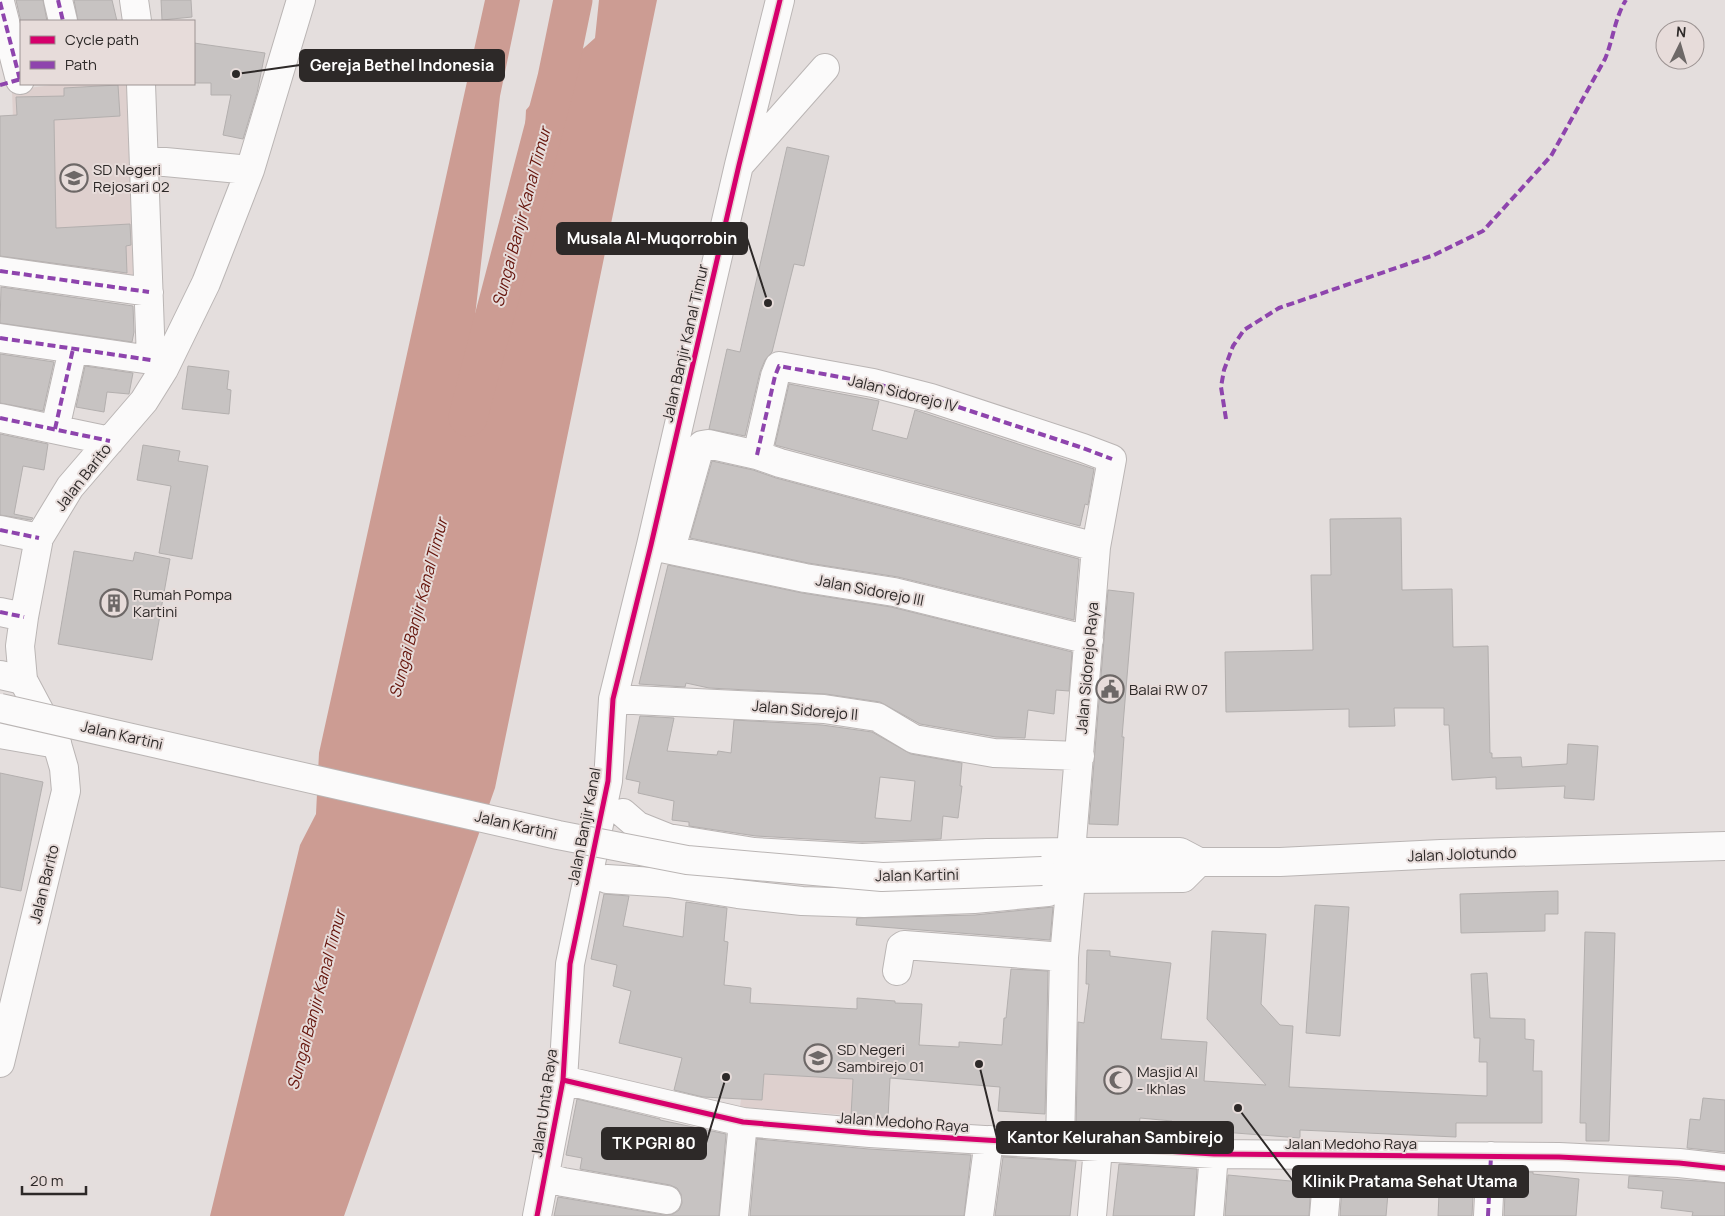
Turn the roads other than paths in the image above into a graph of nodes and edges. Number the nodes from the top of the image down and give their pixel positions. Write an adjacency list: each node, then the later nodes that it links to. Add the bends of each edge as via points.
1 (58, 0): 6 (street)
2 (134, 0): 7 (street)
3 (301, 0): 13 (street, Jalan Barito)
4 (780, 0): 12 (street, Jalan Banjir Kanal Timur)
5 (0, 2): 9 (street)
6 (63, 20)
7 (137, 20)
8 (825, 68): 12 (street)
9 (14, 81)
10 (141, 85): 11 (street)
11 (144, 160): 13 (street); 15 (street)
12 (739, 165): 26 (street, Jalan Banjir Kanal Timur)
13 (250, 170): 18 (street, Jalan Barito, via 206,283)
14 (0, 271): 15 (street)
15 (149, 292): 18 (street)
16 (0, 338): 17 (street)
17 (73, 348): 18 (street); 20 (street)
18 (157, 365): 21 (street, Jalan Barito, via 144,401)
19 (0, 418): 20 (street)
20 (55, 429): 21 (street)
21 (110, 441): 25 (street, Jalan Barito, via 70,487)
22 (757, 455): 23 (street, Jalan Sidorejo IV, via 779,366 873,383 931,398); 26 (street, via 702,444); 27 (street)
23 (1112, 459): 27 (street, Jalan Sidorejo Raya)
24 (0, 530): 25 (street)
25 (39, 538): 28 (street, Jalan Barito)
26 (661, 547): 29 (street, Jalan Sidorejo III, via 805,578 894,592); 31 (street, Jalan Banjir Kanal)
27 (1096, 547): 29 (street, Jalan Sidorejo Raya)
28 (12, 614): 30 (street, Jalan Barito, via 20,646)
29 (1089, 640): 35 (street, Jalan Sidorejo Raya)
30 (11, 678): 34 (street, Jalan Barito)
31 (613, 698): 35 (street, Jalan Sidorejo II, via 824,709 877,717 914,740 994,752); 36 (street, Jalan Banjir Kanal)
32 (0, 708): 41 (street, Jalan Kartini, bridge, via 558,835 687,860 882,877)
33 (0, 734): 34 (street)
34 (57, 744): 48 (street, Jalan Barito, via 66,791)
35 (1080, 756): 39 (street, Jalan Sidorejo Raya)
36 (608, 782): 37 (street, Jalan Banjir Kanal); 44 (street, Jalan Banjir Kanal)
37 (623, 813): 39 (street, Jalan Banjir Kanal, via 638,826 668,838 754,852 862,858); 42 (street)
38 (1725, 846): 40 (street, Jalan Jolotundo)
39 (1071, 852): 40 (street, Jalan Jolotundo, via 1180,852); 41 (street); 43 (street, Jalan Sidorejo Raya)
40 (1199, 862): 43 (street, via 1183,878)
41 (1042, 871): 43 (street)
42 (607, 879): 43 (street, via 669,883 802,901 864,903 974,899 1048,892); 44 (street, Jalan Banjir Kanal)
43 (1072, 879): 45 (street)
44 (584, 895): 46 (street, Jalan Banjir Kanal)
45 (1064, 957): 47 (street, via 904,945); 52 (street)
46 (570, 964): 49 (street, Jalan Unta Raya)
47 (896, 971)
48 (0, 1063)
49 (563, 1080): 50 (street, Jalan Medoho Raya); 58 (street, Jalan Unta Raya)
50 (744, 1122): 51 (street, Jalan Medoho Raya); 61 (street)
51 (989, 1140): 52 (street, Jalan Medoho Raya); 62 (street)
52 (1060, 1145): 53 (street, Jalan Medoho Raya)
53 (1098, 1148): 54 (street, Jalan Medoho Raya); 63 (street)
54 (1214, 1154): 55 (street, Jalan Medoho Raya); 64 (street)
55 (1330, 1156): 56 (street, Jalan Medoho Raya); 65 (street)
56 (1491, 1156): 57 (street, Jalan Medoho Raya, via 1679,1163); 66 (street)
57 (1725, 1168)
58 (545, 1177): 59 (street); 60 (street, Jalan Unta Raya)
59 (667, 1200)
60 (537, 1216)
61 (734, 1216)
62 (979, 1216)
63 (1092, 1216)
64 (1209, 1216)
65 (1324, 1216)
66 (1488, 1216)

